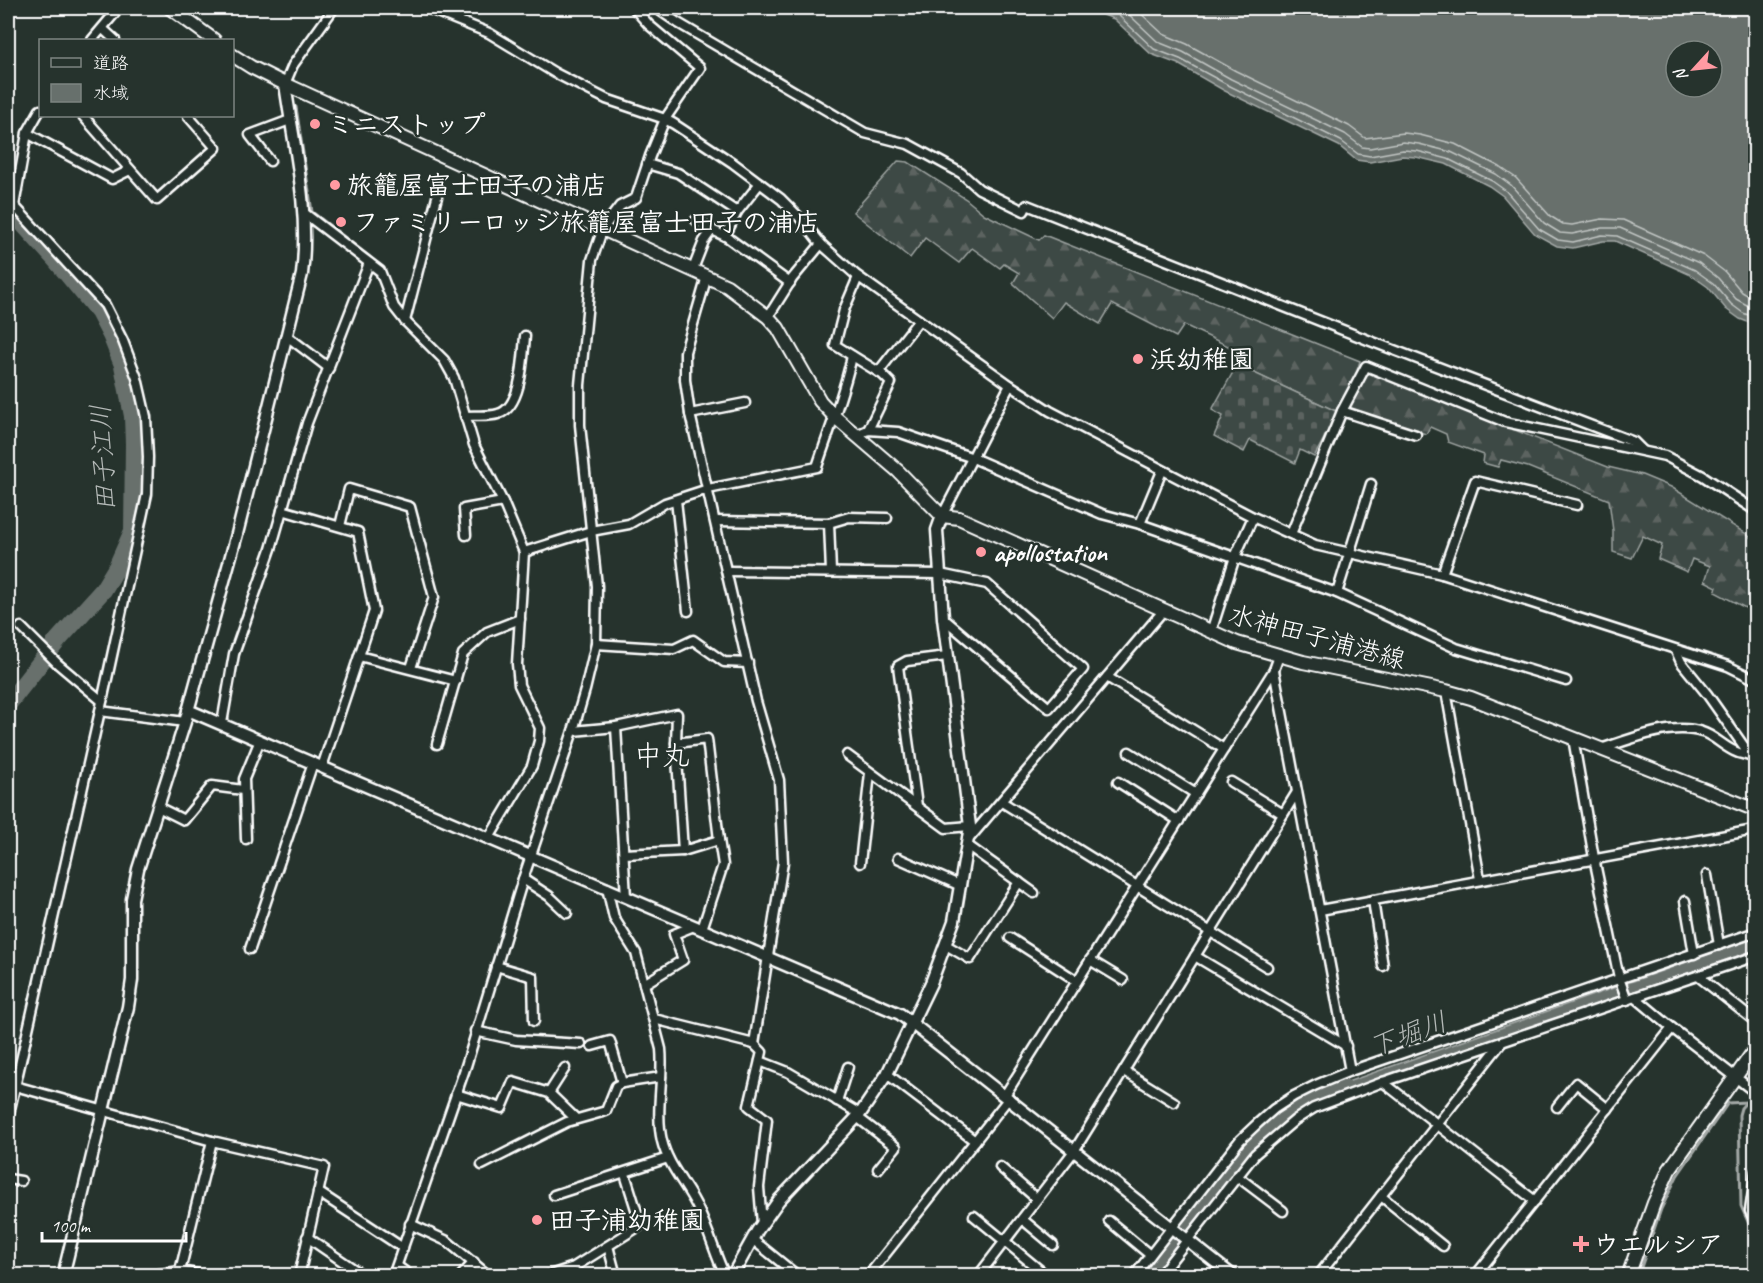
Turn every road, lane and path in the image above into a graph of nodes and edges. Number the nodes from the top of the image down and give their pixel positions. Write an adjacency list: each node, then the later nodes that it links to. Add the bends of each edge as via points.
1 (119, 8): 7 (street)
2 (170, 8): 10 (main road)
3 (334, 8): 12 (street, via 293,65)
4 (427, 8): 16 (street, via 489,33 606,99)
5 (634, 8): 16 (street, via 700,68)
6 (656, 8): 53 (street, via 865,133 908,144 1008,204 1024,211 1028,205 1634,442)
7 (103, 28): 8 (street); 9 (street)
8 (93, 39)
9 (114, 39)
10 (213, 39)
11 (234, 56): 12 (main road)
12 (285, 84): 17 (street); 28 (main road)
13 (39, 112): 18 (street)
14 (84, 117): 21 (street)
15 (190, 117): 21 (street, via 216,148 157,200)
16 (665, 119): 20 (street); 22 (street)
17 (290, 120): 19 (street, via 250,135); 26 (street)
18 (27, 134): 21 (street, via 112,179); 24 (street)
19 (270, 161)
20 (647, 164): 25 (street, via 678,173); 28 (street, via 636,198 620,206)
21 (130, 170)
22 (760, 183): 25 (street); 31 (street, via 781,199)
23 (437, 197): 39 (street)
24 (11, 202): 100 (street, via 105,305 137,378 146,417 147,494)
25 (737, 212): 30 (street)
26 (304, 213): 32 (street); 40 (street, via 303,274)
27 (696, 220): 29 (street)
28 (603, 228): 34 (main road); 70 (street, via 592,260 580,385 580,426)
29 (712, 230): 30 (street); 33 (street)
30 (725, 236): 36 (street)
31 (821, 244): 35 (street); 36 (street)
32 (369, 263): 39 (street, via 381,271 394,307); 43 (street)
33 (695, 264)
34 (707, 276): 37 (main road); 48 (street, via 685,352)
35 (858, 277): 38 (street); 42 (street, via 835,345)
36 (790, 283): 37 (street)
37 (768, 317): 49 (main road, via 820,401)
38 (919, 320): 44 (street); 45 (street)
39 (405, 321): 50 (street, via 444,360 454,378)
40 (287, 336): 43 (street); 101 (street)
41 (525, 336): 50 (street, via 514,402 500,414)
42 (852, 356): 44 (street); 49 (street)
43 (329, 368): 61 (street, via 307,423)
44 (880, 373): 51 (street, via 891,383)
45 (1010, 385): 54 (street); 55 (street)
46 (745, 403): 48 (street)
47 (1342, 411): 52 (street); 53 (street, via 1366,366 1505,422); 71 (street)
48 (690, 414): 57 (street)
49 (833, 415): 51 (main road); 57 (street, via 817,466)
50 (465, 416): 59 (street, via 474,446)
51 (862, 432): 54 (street, via 898,432); 63 (main road)
52 (1416, 435)
53 (1642, 451): 62 (street, via 1665,456 1703,476)
54 (973, 458): 63 (street); 68 (street, via 1102,514)
55 (1162, 471): 64 (street); 68 (street)
56 (1371, 484): 74 (street)
57 (708, 489): 58 (street); 66 (street)
58 (676, 500): 70 (street, via 629,524); 81 (street)
59 (503, 502): 72 (street, via 464,509); 73 (street)
60 (1577, 505): 79 (street, via 1475,481)
61 (282, 510): 69 (street); 104 (street, via 234,654)
62 (1755, 511)
63 (942, 516): 78 (street, via 937,530); 82 (main road, 水神田子浦港線, via 958,518)
64 (1253, 517): 71 (street); 75 (street)
65 (886, 518): 67 (street, via 849,517)
66 (716, 521): 67 (street); 76 (street)
67 (829, 523): 77 (street)
68 (1140, 524): 75 (street)
69 (339, 526): 89 (street, via 358,532 374,610); 93 (street, via 349,489 410,507 434,597)
70 (591, 531): 73 (street); 87 (street, via 597,586)
71 (1291, 534): 74 (street)
72 (466, 535)
73 (524, 552): 84 (street)
74 (1350, 554): 79 (street); 80 (street)
75 (1235, 557): 80 (street); 86 (street)
76 (727, 571): 77 (street); 92 (street)
77 (831, 573): 78 (street)
78 (940, 574): 83 (street); 83 (street, via 987,585 1083,669 1049,708)
79 (1442, 574): 88 (street)
80 (1337, 593): 98 (street, via 1456,648)
81 (687, 611)
82 (1163, 611): 86 (main road, 水神田子浦港線); 95 (street)
83 (943, 618): 90 (street)
84 (520, 619): 97 (street, via 487,632 475,642 464,654); 131 (street, via 519,685 540,728 539,741 532,766)
85 (21, 627): 100 (street)
86 (1211, 632): 91 (main road, 水神田子浦港線)
87 (596, 644): 92 (street, via 674,649 693,640 723,662); 106 (street)
88 (1676, 651): 96 (street, via 1728,666); 115 (street)
89 (359, 656): 93 (street); 116 (street)
90 (947, 656): 124 (street, via 907,661 898,666); 129 (street)
91 (1279, 656): 94 (street); 99 (main road, 水神田子浦港線)
92 (748, 663): 164 (street, via 779,780 783,862)
93 (411, 668): 97 (street)
94 (1274, 670): 111 (street); 121 (street)
95 (1107, 677): 111 (street); 123 (street)
96 (1755, 680)
97 (456, 681): 110 (street)
98 (1566, 681)
99 (1446, 691): 107 (main road, 水神田子浦港線); 143 (street)
100 (102, 701): 102 (street)
101 (188, 710): 103 (street); 104 (street)
102 (100, 711): 103 (street); 197 (street)
103 (185, 722): 125 (street)
104 (222, 723): 108 (street)
105 (616, 727): 106 (street); 109 (street, via 677,714); 136 (street)
106 (573, 731): 137 (street)
107 (1573, 738): 112 (main road, 水神田子浦港線); 139 (street)
108 (260, 740): 116 (street); 120 (street)
109 (676, 743): 133 (street, via 707,739); 135 (street)
110 (437, 744)
111 (1224, 749): 122 (street)
112 (1601, 749): 115 (street, via 1641,735 1684,729 1703,732 1734,752); 126 (main road, 水神田子浦港線)
113 (1130, 752): 122 (street)
114 (847, 755): 117 (street)
115 (1753, 757)
116 (317, 765): 131 (street); 160 (street)
117 (870, 773): 124 (street); 140 (street)
118 (1118, 782): 128 (street)
119 (1231, 782): 127 (street)
120 (243, 790): 125 (street, via 213,786 184,820); 132 (street)
121 (1297, 792): 127 (street); 152 (street)
122 (1196, 794): 128 (street)
123 (1002, 802): 134 (street); 146 (street)
124 (917, 806): 129 (street, via 946,828)
125 (158, 807): 206 (street, via 132,899 129,1007)
126 (1755, 810)
127 (1283, 814): 156 (street)
128 (1179, 820): 146 (street)
129 (970, 826): 134 (street)
130 (1755, 827): 139 (street)
131 (489, 838): 137 (street)
132 (246, 839)
133 (719, 840): 135 (street); 154 (street, via 723,866)
134 (968, 842): 144 (street); 145 (street)
135 (683, 851): 136 (street)
136 (624, 854): 149 (street)
137 (531, 856): 142 (street); 147 (street)
138 (898, 858): 145 (street)
139 (1594, 858): 143 (street); 170 (street)
140 (860, 863)
141 (1707, 875): 159 (street)
142 (523, 879): 153 (street); 166 (street)
143 (1480, 879): 150 (street)
144 (1019, 882): 148 (street); 158 (street, via 970,959)
145 (961, 886): 158 (street)
146 (1137, 886): 156 (street); 165 (street)
147 (607, 888): 149 (street); 173 (street, via 614,918 636,953)
148 (1034, 893)
149 (626, 897): 154 (street)
150 (1372, 900): 152 (street); 167 (street)
151 (1685, 901): 161 (street)
152 (1320, 910): 185 (street)
153 (567, 913)
154 (698, 928): 164 (street); 173 (street, via 674,934 683,960)
155 (1755, 932): 159 (street)
156 (1209, 933): 162 (street); 168 (street)
157 (1010, 938): 172 (street)
158 (946, 945): 177 (street)
159 (1719, 945): 161 (street)
160 (250, 949)
161 (1694, 954): 170 (street)
162 (1195, 956): 185 (street); 190 (street)
163 (1755, 956): 169 (street)
164 (767, 958): 177 (street); 183 (street)
165 (1090, 960): 171 (street); 172 (street)
166 (496, 966): 176 (street, via 533,977); 180 (street)
167 (1383, 966)
168 (1267, 967)
169 (1698, 976): 174 (street); 178 (street)
170 (1619, 978): 174 (street); 191 (street)
171 (1123, 980)
172 (1077, 981): 201 (street)
173 (644, 984): 175 (street)
174 (1631, 998): 179 (street); 181 (street)
175 (654, 1019): 183 (street); 193 (street, via 663,1064)
176 (534, 1021)
177 (911, 1022): 192 (street); 201 (street)
178 (1755, 1023)
179 (1672, 1028): 194 (street); 205 (street)
180 (475, 1030): 182 (street, via 516,1040); 200 (street)
181 (1502, 1042): 195 (street); 210 (street)
182 (581, 1044)
183 (754, 1044): 187 (street, via 762,1052)
184 (591, 1046): 196 (street, via 610,1041)
185 (1346, 1046): 191 (street)
186 (1755, 1048): 194 (main road)
187 (760, 1061): 202 (street, via 788,1072); 234 (street, via 749,1106 767,1120 759,1187)
188 (848, 1067): 202 (street)
189 (565, 1068): 198 (street)
190 (1124, 1071): 203 (street); 213 (street)
191 (1350, 1071): 235 (street, via 1316,1084 1274,1109 1240,1140)
192 (887, 1074): 207 (street); 212 (street)
193 (661, 1077): 196 (street); 214 (street, via 662,1142)
194 (1735, 1078): 199 (street); 270 (main road, via 1669,1170)
195 (1383, 1082): 210 (street); 220 (street, via 1314,1108 1295,1120 1255,1154)
196 (622, 1083): 209 (street, via 616,1086 606,1111)
197 (15, 1086): 206 (street); 208 (street)
198 (549, 1093): 200 (street, via 513,1082 502,1108); 209 (street)
199 (1755, 1093)
200 (456, 1094): 233 (street)
201 (1007, 1096): 212 (street); 213 (street)
202 (837, 1101): 207 (street)
203 (1174, 1102)
204 (1557, 1107): 205 (street, via 1576,1083)
205 (1608, 1109): 227 (street)
206 (103, 1111): 211 (street); 248 (street)
207 (859, 1115): 217 (street, via 896,1147); 234 (street, via 779,1200)
208 (8, 1118)
209 (576, 1119): 215 (street)
210 (1437, 1125): 225 (street); 227 (street)
211 (212, 1141): 223 (street, via 324,1167); 247 (street)
212 (975, 1141): 262 (street)
213 (1074, 1151): 226 (street); 235 (street)
214 (668, 1158): 219 (street); 259 (street, via 699,1210)
215 (482, 1165)
216 (1000, 1167): 226 (street)
217 (878, 1169)
218 (1755, 1171): 232 (street, via 1750,1211)
219 (624, 1174): 224 (street); 241 (street, via 640,1225)
220 (1237, 1176): 228 (street); 238 (street)
221 (8, 1179): 222 (street)
222 (21, 1181)
223 (318, 1192): 236 (street); 243 (street)
224 (554, 1195)
225 (1381, 1196): 242 (street); 268 (street)
226 (1037, 1199): 230 (street)
227 (1535, 1201): 269 (street)
228 (1283, 1212)
229 (974, 1216): 239 (street)
230 (1022, 1219): 239 (street); 240 (street)
231 (1109, 1221): 244 (street)
232 (1755, 1223)
233 (410, 1224): 243 (street); 245 (street, via 447,1242)
234 (762, 1224): 237 (street)
235 (1171, 1227): 238 (street); 244 (street)
236 (307, 1237): 251 (street); 252 (street)
237 (752, 1239): 260 (street); 261 (street)
238 (1187, 1239): 266 (street); 267 (street)
239 (1004, 1241): 263 (street); 264 (street)
240 (1053, 1245)
241 (608, 1246): 257 (street, via 574,1267); 258 (street)
242 (1443, 1246)
243 (403, 1248): 246 (street)
244 (1150, 1255): 265 (street)
245 (474, 1262): 255 (street); 256 (street)
246 (397, 1266): 253 (street); 254 (street)
247 (180, 1271): 249 (street); 250 (street)
248 (63, 1275)
249 (147, 1275)
250 (207, 1275)
251 (299, 1275)
252 (364, 1275)
253 (393, 1275)
254 (411, 1275)
255 (461, 1275)
256 (489, 1275)
257 (548, 1275)
258 (616, 1275)
259 (725, 1275)
260 (732, 1275)
261 (798, 1275)
262 (868, 1275)
263 (978, 1275)
264 (1047, 1275)
265 (1134, 1275)
266 (1159, 1275)
267 (1233, 1275)
268 (1318, 1275)
269 (1475, 1275)
270 (1628, 1275)

